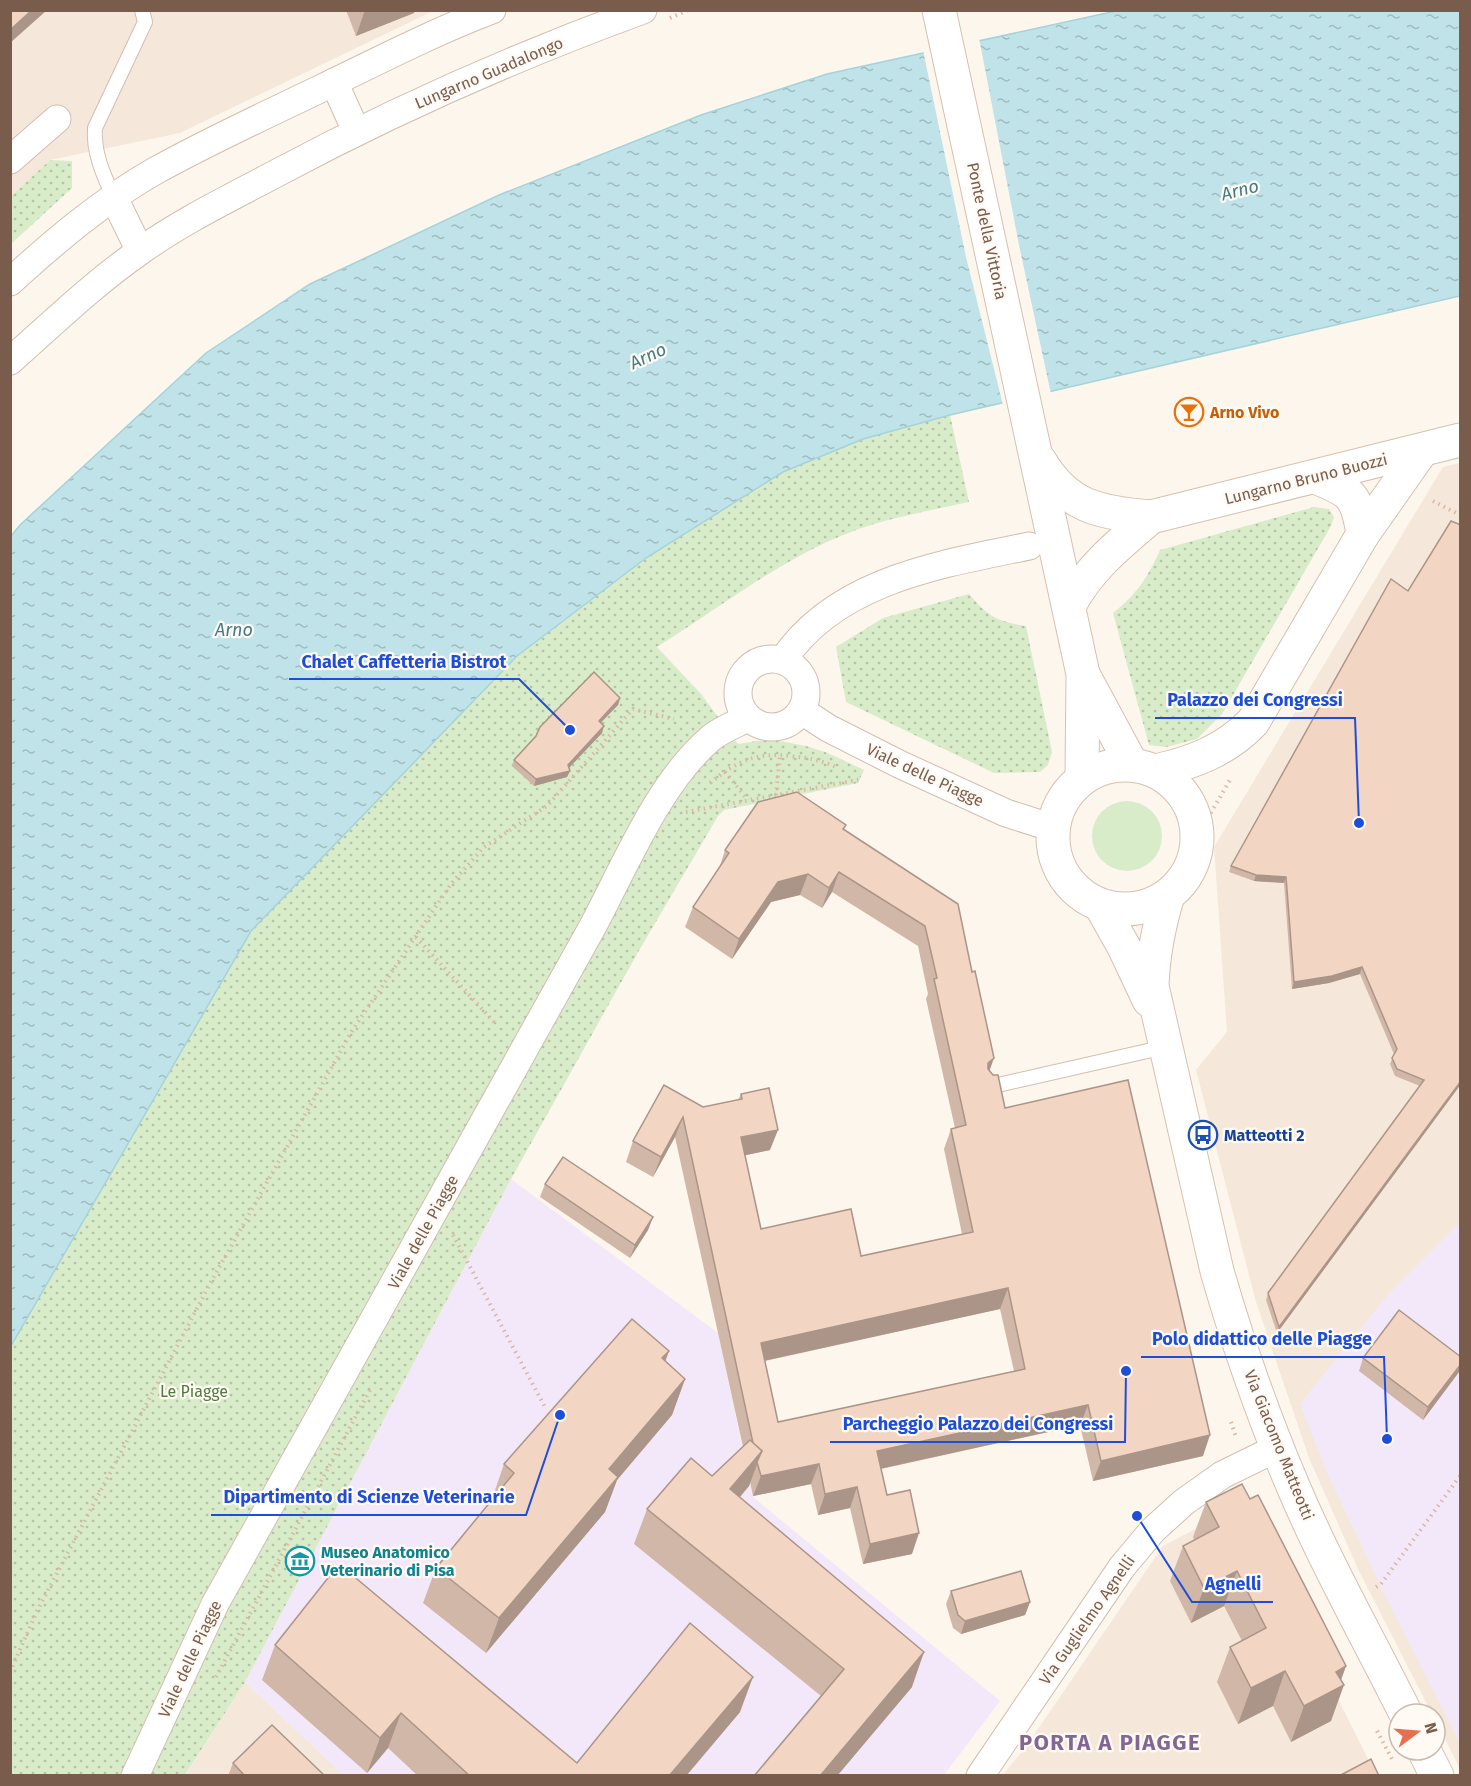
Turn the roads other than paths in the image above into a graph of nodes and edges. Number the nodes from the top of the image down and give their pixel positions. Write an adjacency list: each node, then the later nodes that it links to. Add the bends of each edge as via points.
1 (142, 10): 9 (lane, via 145,22 95,128 100,166)
2 (492, 10): 5 (street)
3 (939, 10): 15 (main road, Ponte della Vittoria)
4 (630, 13): 7 (street, Lungarno Guadalongo, via 521,56)
5 (334, 82): 7 (street); 9 (street, via 154,172)
6 (57, 119): 8 (street)
7 (356, 131): 10 (street, Lungarno Guadalongo, via 189,220)
8 (10, 160)
9 (114, 198): 10 (street); 11 (street)
10 (140, 251): 12 (street, Lungarno Guadalongo)
11 (10, 282)
12 (10, 361)
13 (1461, 440): 14 (main road, Lungarno Bruno Buozzi)
14 (1422, 450): 16 (main road, Lungarno Bruno Buozzi); 18 (main road)
15 (1035, 451): 17 (main road, Lungarno Bruno Buozzi, via 1055,483 1069,496 1100,510); 20 (main road, Ponte della Vittoria)
16 (1315, 477): 17 (main road, Lungarno Bruno Buozzi); 18 (main road, via 1352,497)
17 (1151, 517): 20 (main road, Lungarno Bruno Buozzi, via 1098,562)
18 (1363, 534): 25 (main road, via 1253,722 1239,737 1176,767)
19 (1029, 546): 21 (street, via 929,569 860,595 810,628)
20 (1069, 606): 22 (main road, Ponte della Vittoria)
21 (783, 660): 23 (street, via 800,672 804,681 807,691); 24 (street, via 762,660 745,672 738,701)
22 (1083, 674): 25 (main road); 26 (main road)
23 (802, 711): 24 (street, via 787,725 777,728 766,728); 27 (street, Viale delle Piagge, via 900,764 1006,813)
24 (748, 718): 35 (street, Viale delle Piagge, via 713,737 664,794 215,1604)
25 (1143, 768): 26 (main road, via 1108,766); 28 (main road, via 1179,789 1195,821 1194,860 1177,888)
26 (1082, 778): 27 (main road, via 1065,795)
27 (1053, 828): 29 (main road, via 1054,855 1065,879 1081,895)
28 (1168, 895): 29 (main road, via 1134,909); 30 (main road, Via Giacomo Matteotti, via 1153,957 1152,986)
29 (1101, 906): 30 (main road, Via Giacomo Matteotti, via 1124,947)
30 (1162, 1034): 31 (lane); 32 (main road, Via Giacomo Matteotti, via 1217,1271)
31 (989, 1087)
32 (1277, 1448): 33 (main road, Via Giacomo Matteotti, via 1348,1602); 36 (street, Via Guglielmo Agnelli, via 1202,1489 1147,1537 1122,1567)
33 (1400, 1702)
34 (1430, 1762): 37 (main road)
35 (136, 1775)
36 (980, 1776)
37 (1437, 1776)

